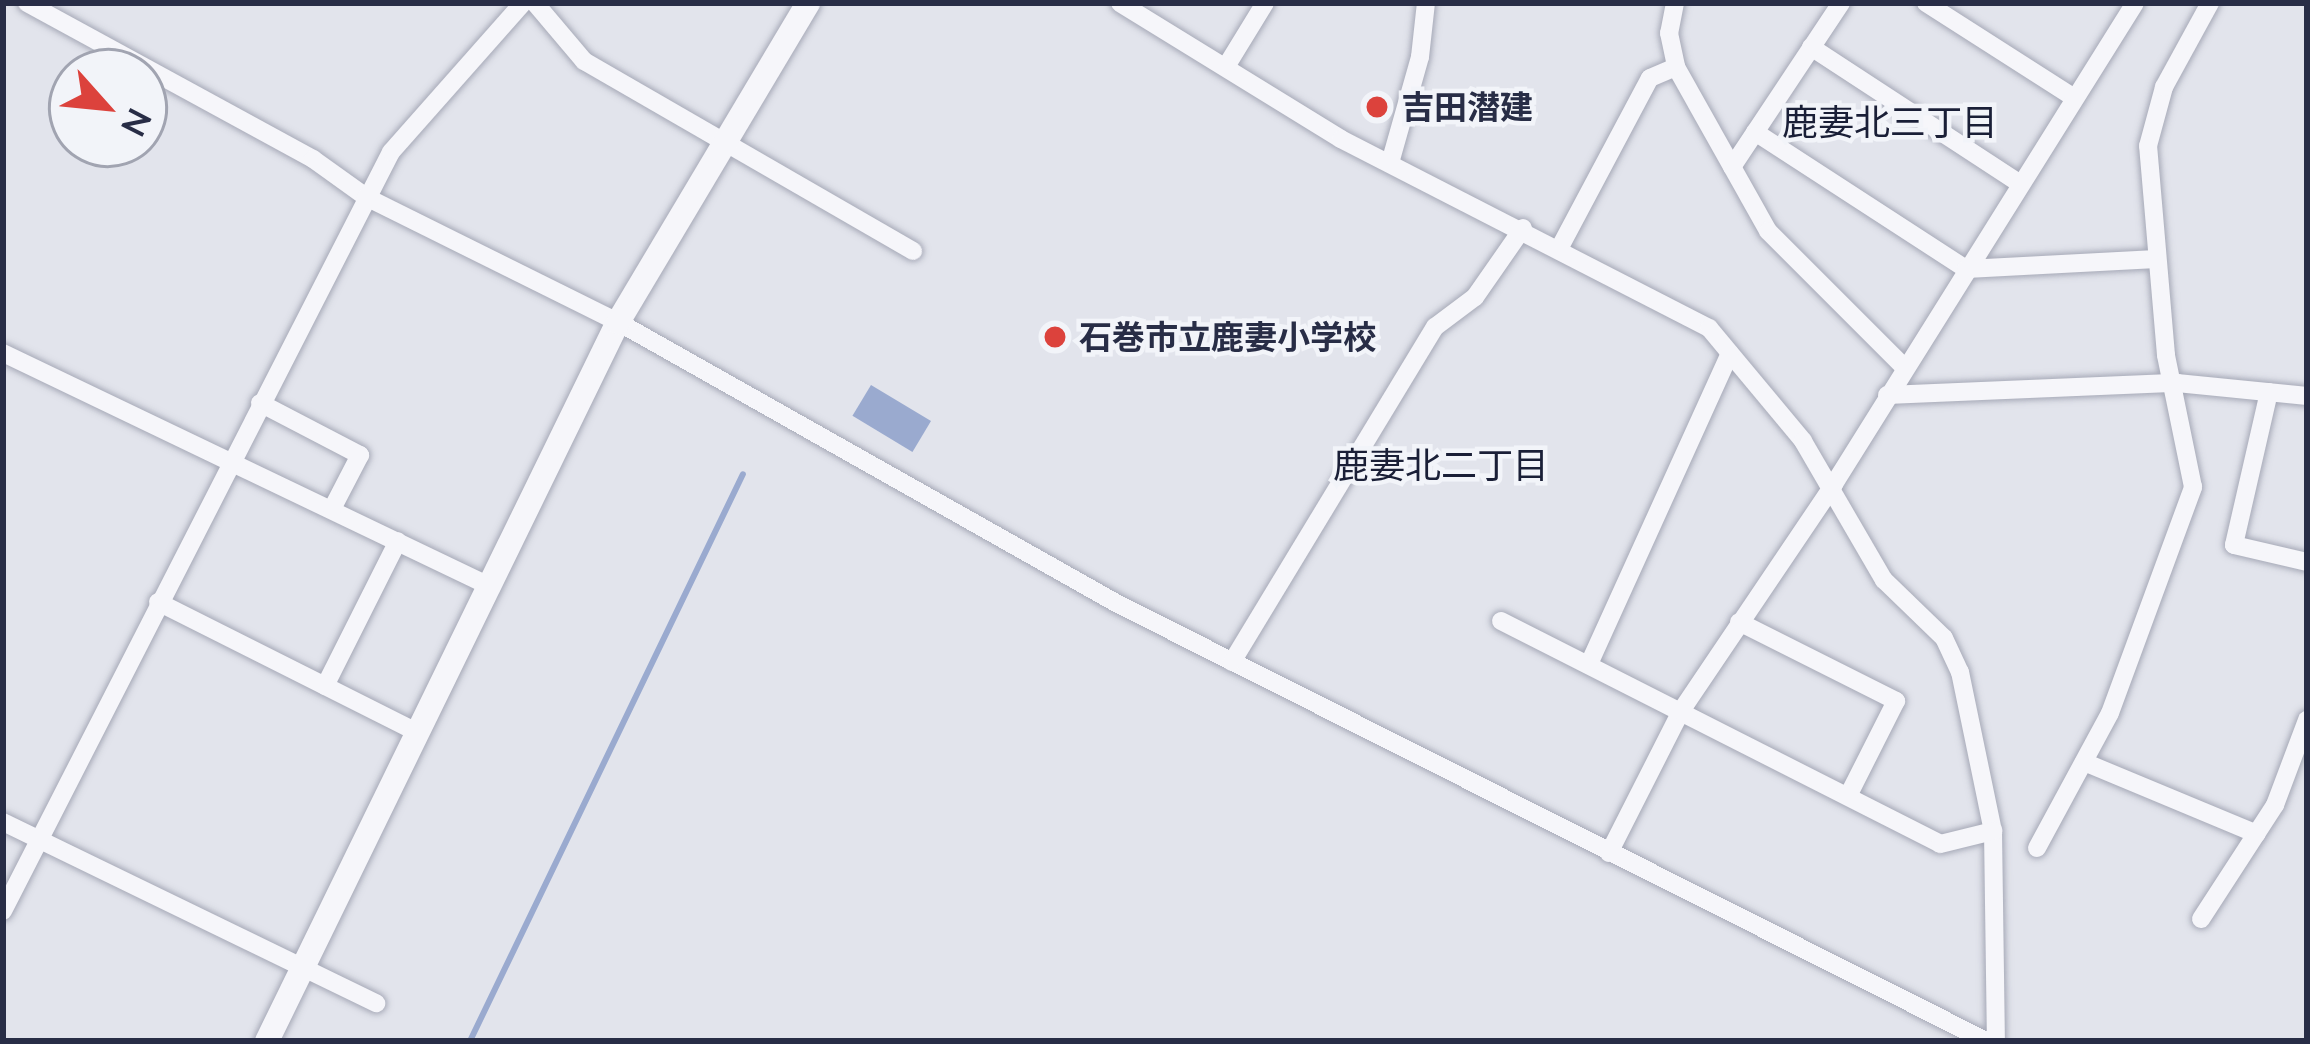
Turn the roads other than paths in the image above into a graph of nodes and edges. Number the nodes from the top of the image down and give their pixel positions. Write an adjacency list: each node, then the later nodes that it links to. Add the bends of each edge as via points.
1 (27, 3): 22 (street, via 313,158)
2 (523, 3): 22 (street, via 398,141)
3 (535, 3): 18 (street, via 584,61)
4 (808, 3): 18 (street)
5 (1120, 3): 14 (street)
6 (1265, 3): 14 (street)
7 (1426, 3): 19 (street)
8 (1675, 3): 15 (street, via 1669,33)
9 (1840, 3): 13 (street)
10 (1926, 3): 16 (street)
11 (2135, 3): 16 (street)
12 (2210, 3): 26 (street, via 2154,116 2148,146)
13 (1811, 47): 17 (street); 21 (street)
14 (1227, 65): 19 (street)
15 (1676, 67): 20 (street); 24 (street, via 1649,78)
16 (2073, 97): 21 (street)
17 (1755, 133): 20 (street); 27 (street)
18 (724, 143): 25 (street); 28 (street)
19 (1390, 164): 23 (street)
20 (1732, 167): 31 (street, via 1768,231)
21 (2019, 183): 27 (street)
22 (366, 196): 28 (street); 36 (street)
23 (1523, 228): 24 (street); 46 (street, via 1475,297 1435,327)
24 (1560, 247): 30 (street, via 1696,316)
25 (913, 250)
26 (2157, 260): 27 (street); 32 (street, via 2166,355)
27 (1966, 268): 31 (street)
28 (618, 322): 42 (street); 46 (street, via 944,512)
29 (3, 353): 37 (street)
30 (1730, 353): 38 (street); 47 (street)
31 (1904, 368): 34 (street)
32 (2177, 383): 33 (street); 34 (street); 52 (street, via 2194,487)
33 (2269, 392): 35 (street); 41 (street, via 2234,545)
34 (1887, 395): 38 (street)
35 (2307, 396)
36 (260, 403): 37 (street); 39 (street, via 361,454)
37 (231, 459): 39 (street); 43 (street)
38 (1834, 484): 45 (street); 55 (street, via 1884,580 1944,638 1960,672)
39 (332, 509): 40 (street)
40 (398, 541): 42 (street); 48 (street)
41 (2307, 562)
42 (489, 586): 51 (street)
43 (158, 602): 48 (street); 57 (street)
44 (1501, 621): 47 (street)
45 (1739, 622): 49 (street); 53 (street, via 1896,701)
46 (1232, 662): 59 (street)
47 (1589, 664): 49 (street)
48 (326, 686): 51 (street)
49 (1681, 711): 53 (street); 59 (street)
50 (2307, 720): 56 (street)
51 (416, 732): 62 (street)
52 (2084, 762): 56 (street); 58 (street)
53 (1847, 796): 55 (street, via 1940,844)
54 (3, 822): 57 (street)
55 (1993, 832): 65 (street)
56 (2257, 834): 61 (street)
57 (38, 839): 60 (street); 62 (street)
58 (2037, 848)
59 (1609, 853): 65 (street)
60 (3, 911)
61 (2201, 919)
62 (301, 966): 63 (street); 64 (street)
63 (376, 1003)
64 (267, 1041)
65 (1991, 1041)

